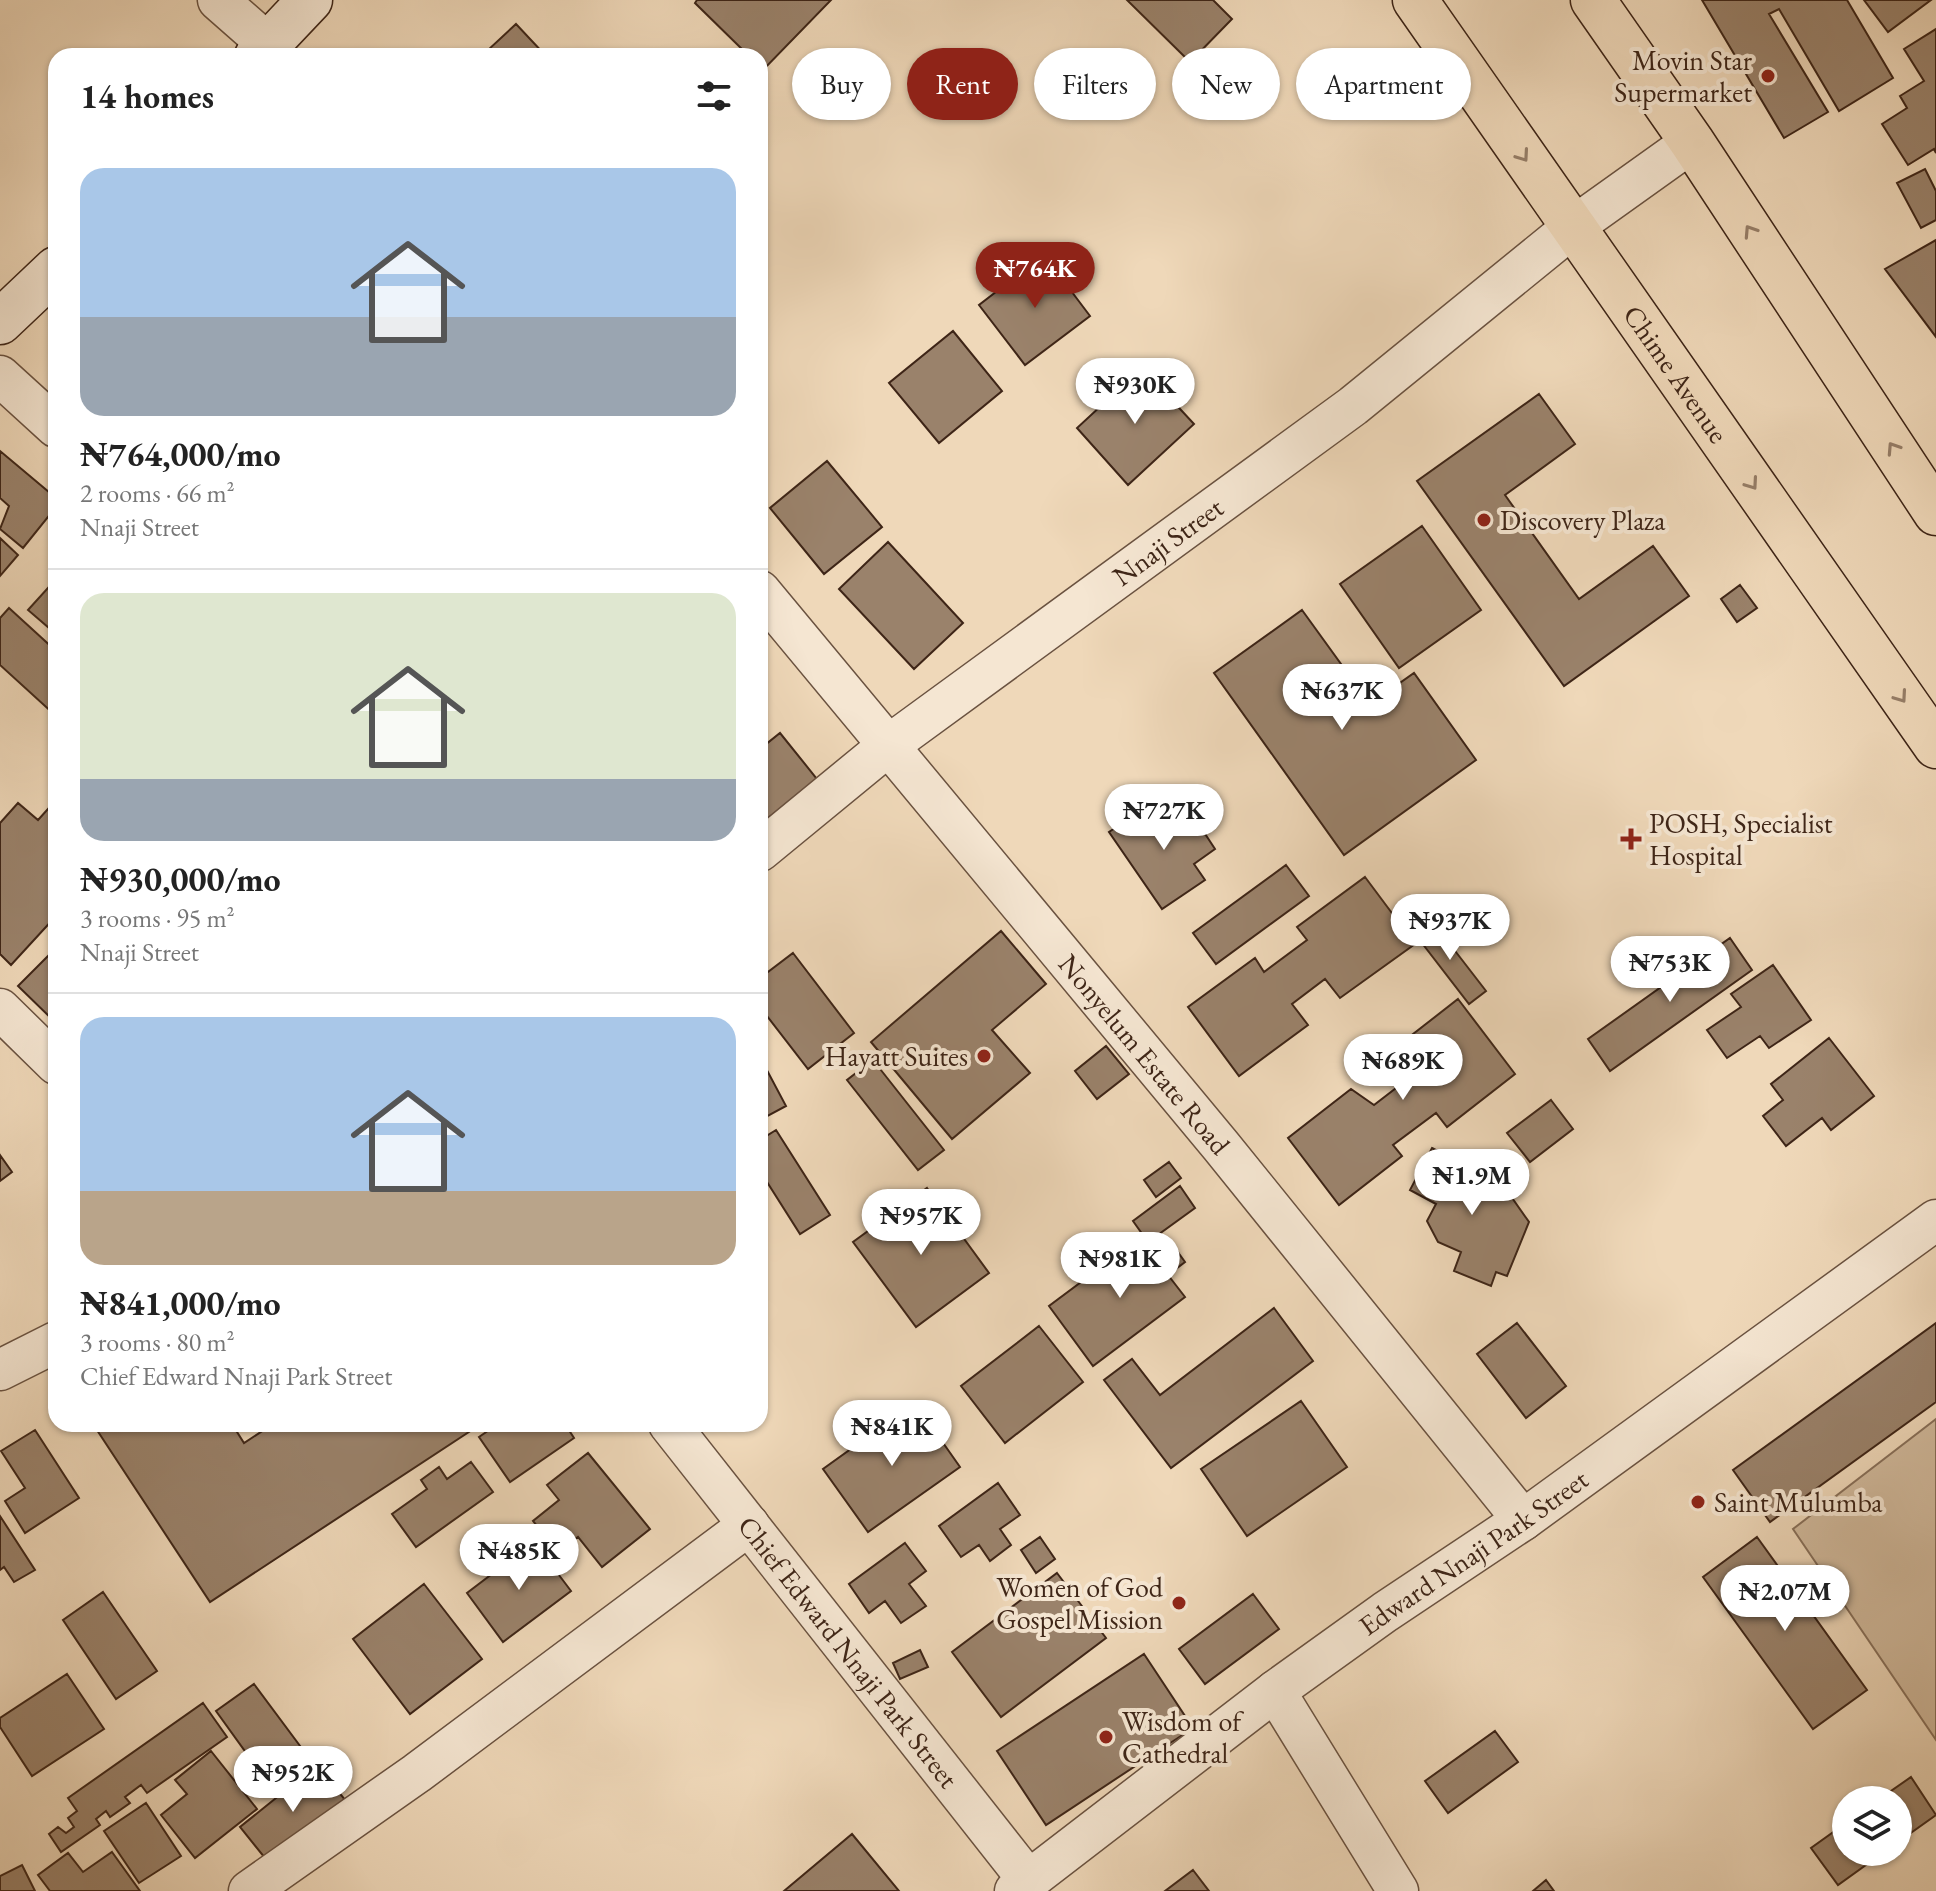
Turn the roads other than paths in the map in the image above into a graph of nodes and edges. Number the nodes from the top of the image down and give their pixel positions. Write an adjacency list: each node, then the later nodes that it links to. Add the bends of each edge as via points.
1 (218, 0): 5 (street)
2 (310, 0): 6 (street)
3 (1415, 0): 8 (main road, Chime Avenue, one-way to 8)
4 (1593, 0): 7 (main road)
5 (261, 48)
6 (265, 48)
7 (1692, 142): 8 (street, Nnaji Street); 13 (main road, one-way to 7)
8 (1573, 227): 15 (street, Nnaji Street, via 1353,406); 16 (main road, Chime Avenue, one-way to 16)
9 (48, 277): 10 (street)
10 (0, 322)
11 (0, 376): 12 (street)
12 (48, 420)
13 (1936, 513)
14 (768, 601): 15 (street, Nonyelum Estate Road)
15 (889, 745): 17 (street, Nnaji Street); 24 (street, Nonyelum Estate Road)
16 (1936, 746)
17 (768, 844)
18 (0, 1009): 19 (street)
19 (48, 1056)
20 (1936, 1220): 24 (street, Edward Nnaji Park Street)
21 (48, 1346): 22 (street)
22 (0, 1370)
23 (675, 1432): 25 (street, Chief Edward Nnaji Park Street)
24 (1523, 1520): 26 (street, Edward Nnaji Park Street)
25 (749, 1525): 27 (street, Chief Edward Nnaji Park Street); 28 (street, via 417,1773)
26 (1275, 1691): 27 (street, Edward Nnaji Park Street); 29 (street)
27 (1022, 1886)
28 (249, 1891)
29 (1398, 1891)

